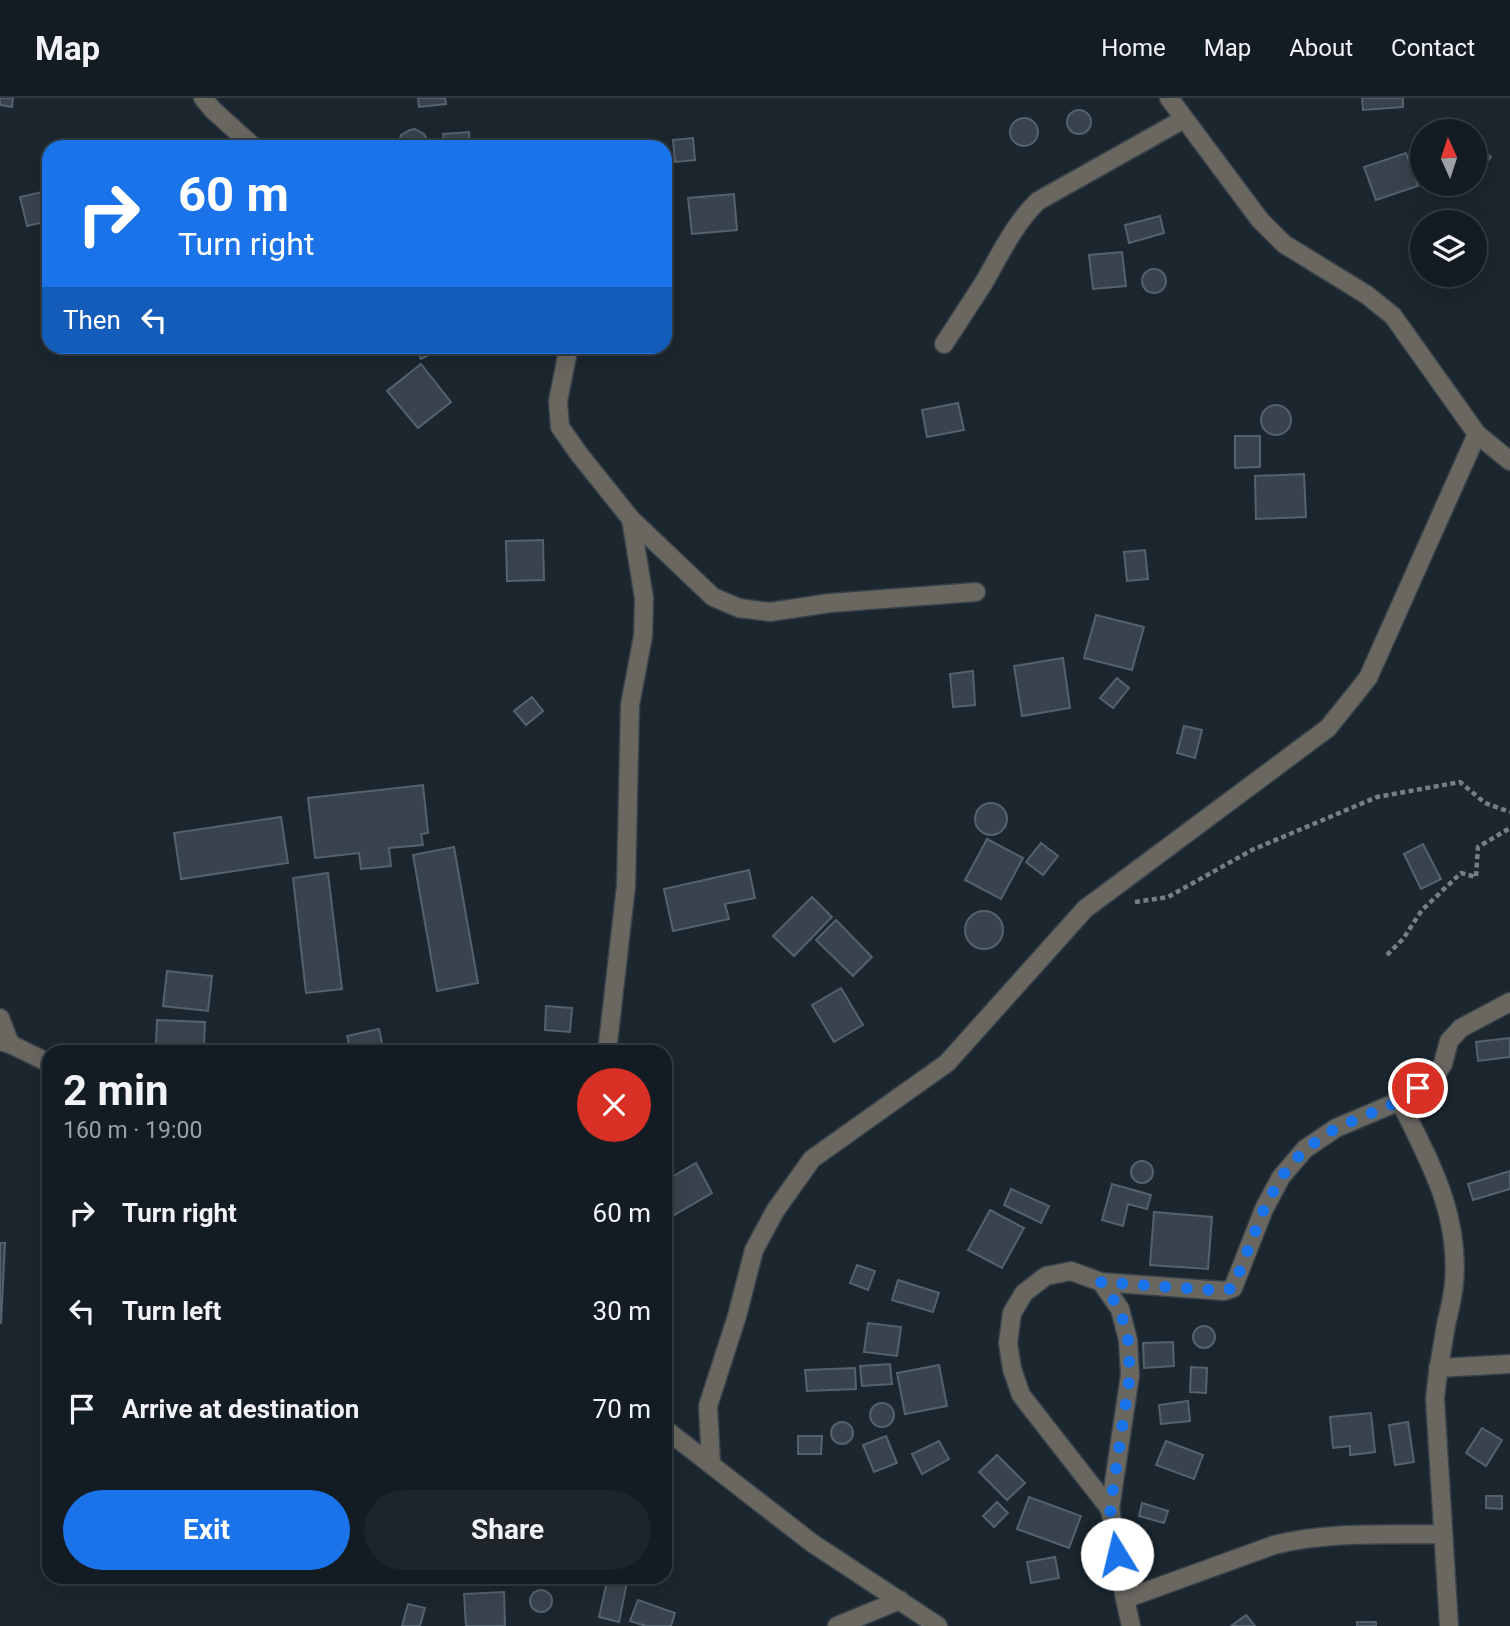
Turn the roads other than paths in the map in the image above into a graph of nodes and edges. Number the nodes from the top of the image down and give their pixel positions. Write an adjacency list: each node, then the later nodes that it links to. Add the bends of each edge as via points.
1 (203, 98): 4 (street)
2 (1169, 98): 3 (street)
3 (1184, 119): 5 (street, via 1038,201); 7 (street, via 1260,220 1284,244 1393,316)
4 (246, 140)
5 (944, 344)
6 (567, 354): 9 (street, via 558,401 560,427)
7 (1477, 434): 8 (street); 21 (street, via 1368,678 1328,728 1084,909 947,1063 812,1159 754,1250 708,1406)
8 (1510, 461)
9 (631, 519): 10 (street, via 713,597 739,608 770,612); 14 (street, via 644,598 643,636 630,705 626,886)
10 (976, 592)
11 (1510, 1002): 16 (street, via 1461,1028 1435,1076)
12 (0, 1018): 13 (street)
13 (5, 1042): 15 (street)
14 (608, 1045)
15 (42, 1060)
16 (1400, 1101): 17 (street, via 1336,1128 1305,1149 1281,1177 1264,1209 1233,1288); 19 (street, via 1441,1186 1451,1221 1454,1283)
17 (1101, 1282): 22 (street, via 1120,1309 1130,1375); 22 (street, via 1071,1271 1046,1276 1024,1293 1012,1313 1008,1343 1021,1395)
18 (1510, 1364): 19 (street)
19 (1438, 1368): 23 (street, via 1435,1399)
20 (672, 1434): 21 (street)
21 (711, 1463): 25 (street, via 812,1543)
22 (1110, 1509): 24 (street)
23 (1443, 1534): 24 (street, via 1291,1540); 29 (street)
24 (1125, 1599): 28 (street)
25 (900, 1600): 26 (street); 27 (street)
26 (837, 1626)
27 (938, 1626)
28 (1131, 1626)
29 (1449, 1626)

